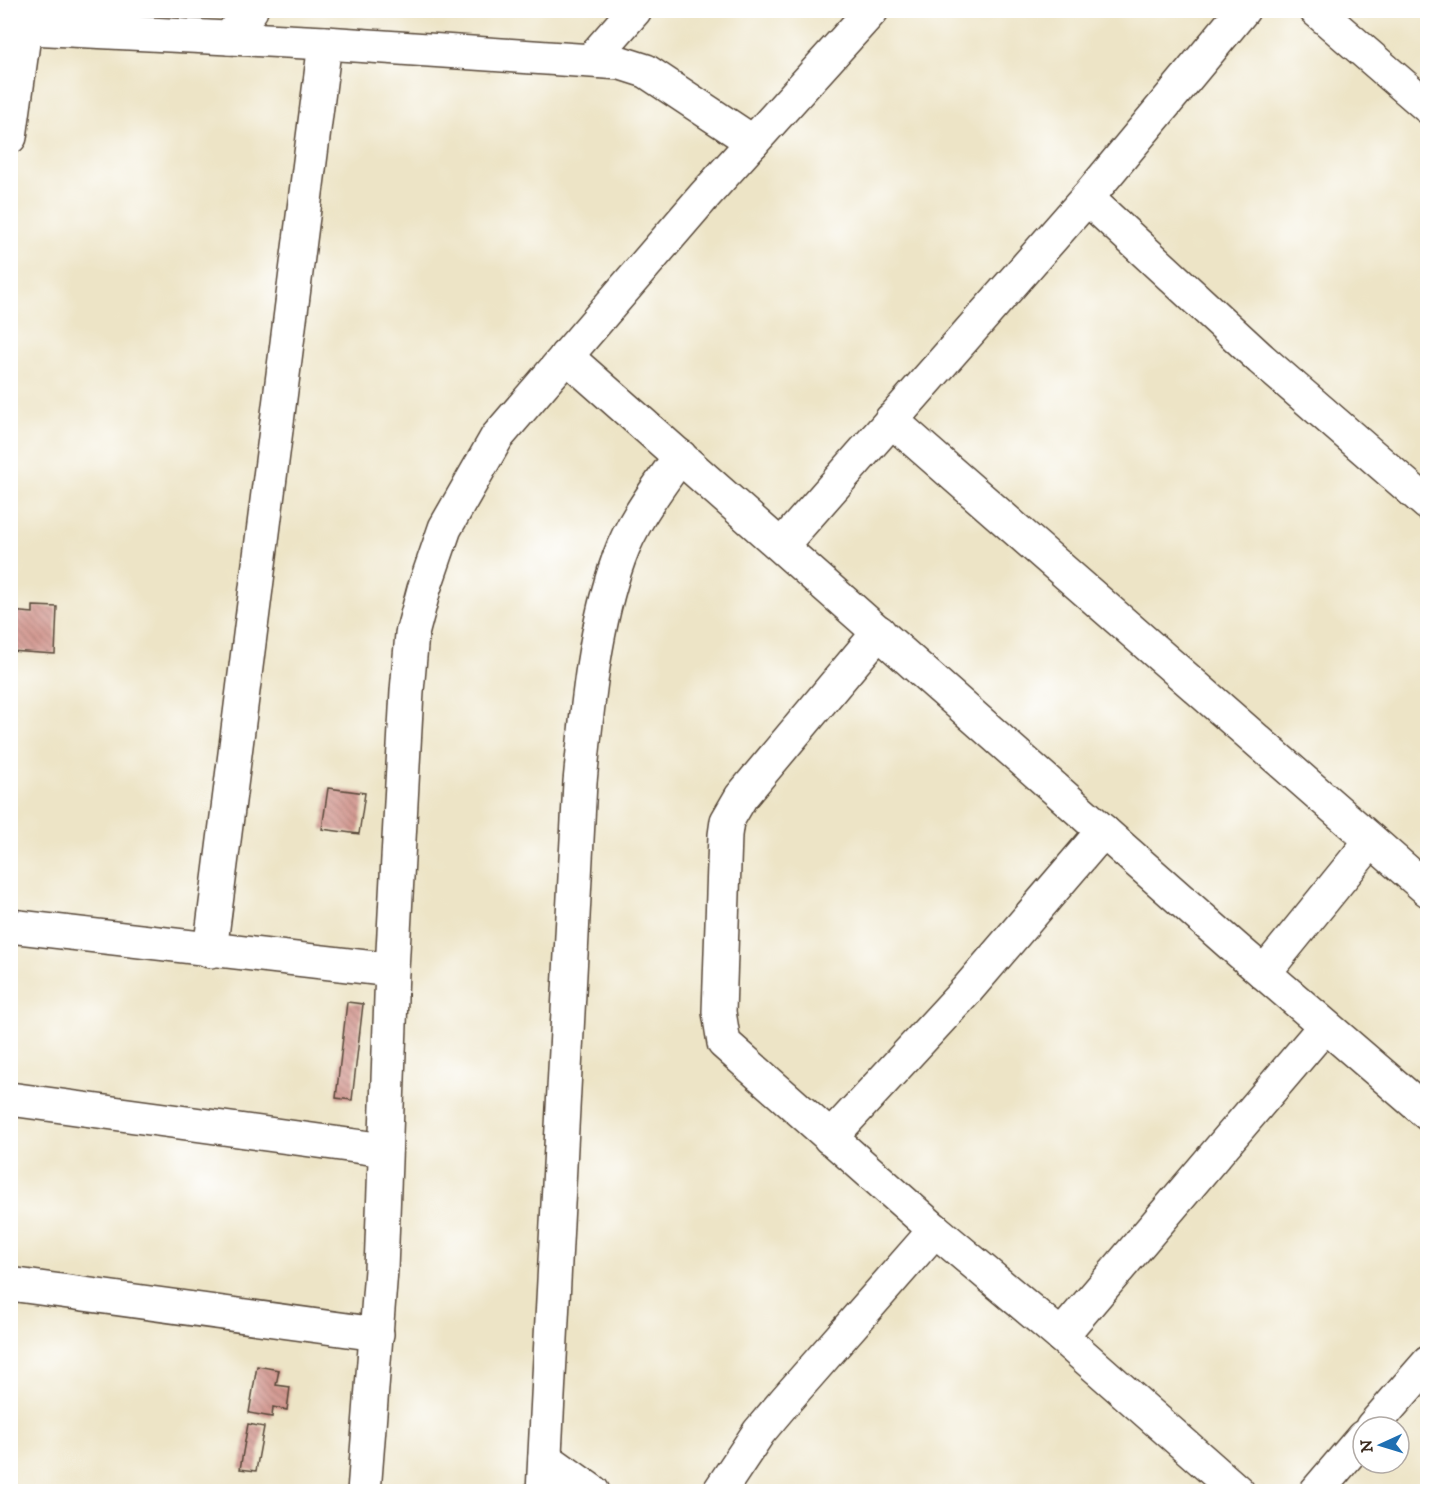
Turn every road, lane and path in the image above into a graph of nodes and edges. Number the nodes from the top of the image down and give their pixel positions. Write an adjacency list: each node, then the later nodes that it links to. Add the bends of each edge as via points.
1 (251, 10): 8 (street)
2 (635, 10): 10 (street)
3 (872, 10): 6 (street)
4 (1243, 10): 14 (street)
5 (1316, 10): 11 (street)
6 (844, 23): 13 (street)
7 (18, 28): 8 (street); 12 (street)
8 (229, 38): 9 (street)
9 (325, 42): 10 (street); 25 (street)
10 (591, 60): 13 (street, via 646,71)
11 (1428, 107)
12 (10, 137)
13 (753, 142): 15 (street)
14 (1087, 198): 16 (street); 18 (street, via 1261,359)
15 (566, 356): 17 (street); 26 (street, via 497,437 445,528 424,589 412,634 407,690)
16 (891, 420): 19 (street); 22 (street)
17 (680, 456): 19 (street); 40 (street, via 632,528 619,557 588,700 580,782)
18 (1428, 504)
19 (782, 545): 20 (street)
20 (879, 632): 21 (street); 31 (street, via 741,797 727,821 725,835 719,1012 724,1043)
21 (1103, 831): 27 (street); 31 (street, via 966,991)
22 (1371, 841): 23 (street); 27 (street)
23 (1428, 890)
24 (10, 926): 25 (street)
25 (210, 951): 26 (street)
26 (392, 970): 32 (street)
27 (1264, 973): 28 (street)
28 (1325, 1026): 30 (street); 36 (street)
29 (10, 1099): 32 (street)
30 (1428, 1114)
31 (830, 1138): 33 (street)
32 (385, 1150): 35 (street)
33 (935, 1230): 36 (street); 44 (street, via 779,1408)
34 (10, 1284): 35 (street)
35 (377, 1334): 41 (street)
36 (1061, 1335): 45 (street)
37 (1428, 1363): 38 (street)
38 (1382, 1415)
39 (1351, 1451): 46 (street)
40 (545, 1458): 42 (street); 43 (street)
41 (364, 1491)
42 (543, 1491)
43 (593, 1491)
44 (719, 1491)
45 (1238, 1491)
46 (1316, 1491)

